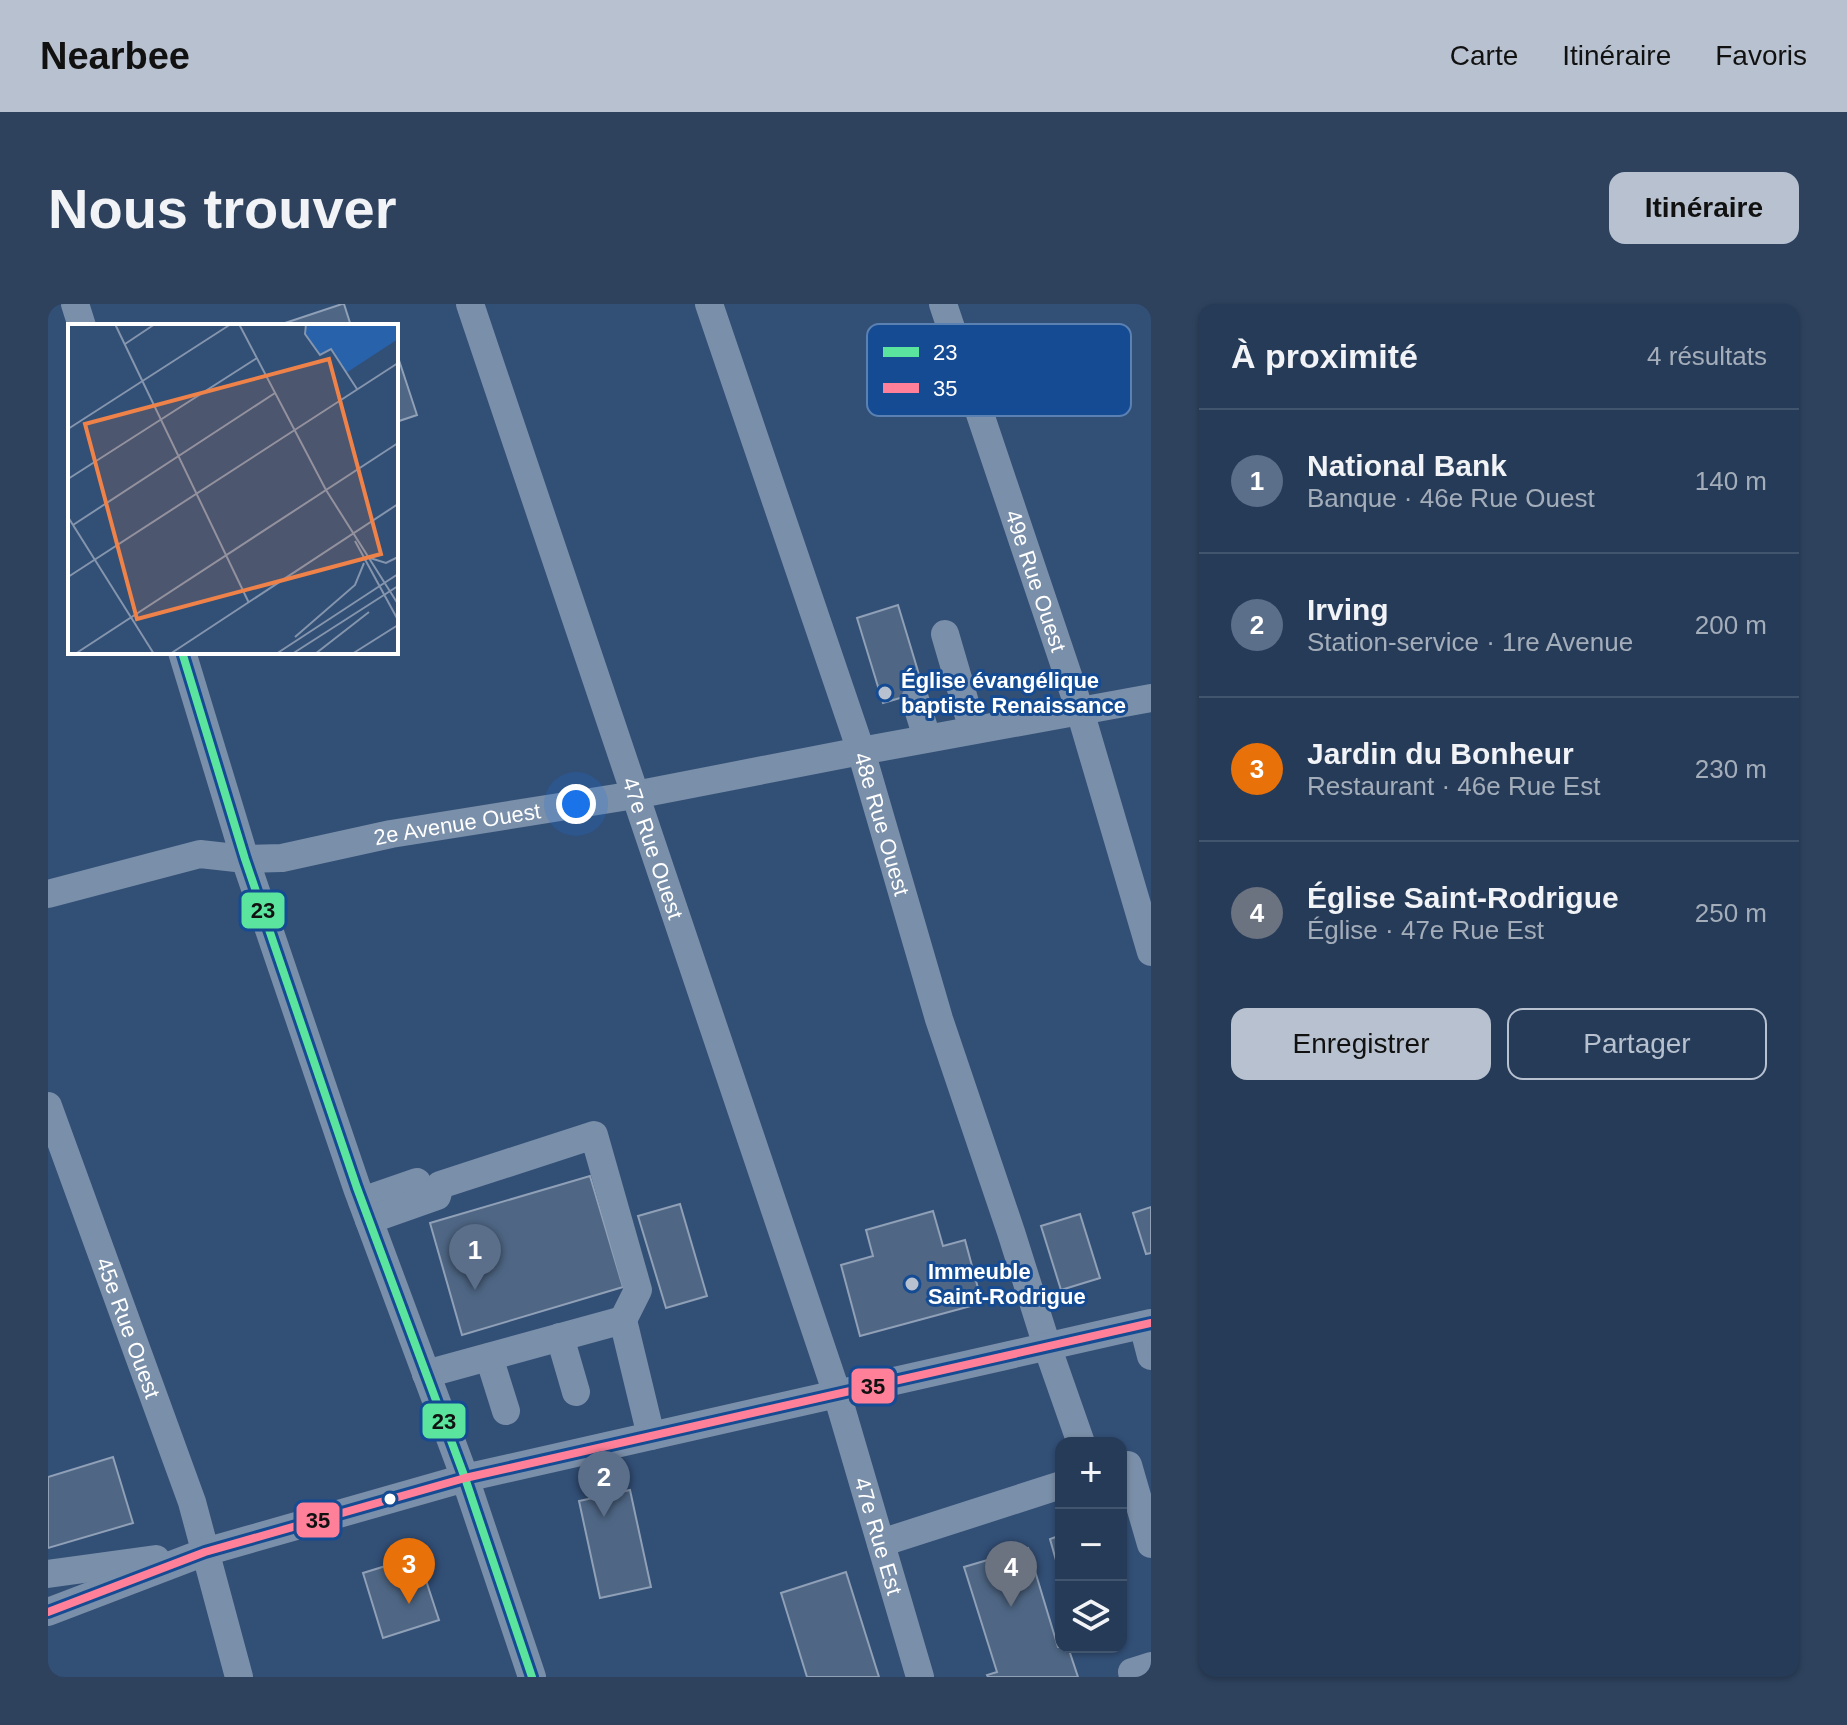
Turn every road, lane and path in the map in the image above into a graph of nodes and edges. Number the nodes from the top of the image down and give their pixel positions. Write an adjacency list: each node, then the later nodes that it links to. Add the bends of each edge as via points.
1 (75, 304): 5 (street)
2 (470, 304): 16 (street, 47e Rue Ouest)
3 (709, 304): 15 (street, 48e Rue Ouest)
4 (943, 304): 6 (street, 49e Rue Ouest)
5 (81, 324)
6 (950, 324)
7 (981, 416): 12 (street, 49e Rue Ouest)
8 (945, 634): 13 (street)
9 (183, 654): 17 (street)
10 (1151, 698): 12 (street, 2e Avenue Ouest)
11 (915, 699): 14 (street)
12 (1080, 711): 13 (street, 2e Avenue Ouest); 19 (street, 49e Rue Ouest)
13 (973, 730): 14 (street, 2e Avenue Ouest)
14 (927, 738): 15 (street, 2e Avenue Ouest)
15 (861, 751): 16 (street, 2e Avenue Ouest); 26 (street, 48e Rue Ouest, via 939,1019)
16 (635, 795): 17 (street, 2e Avenue Ouest, via 391,834 282,858); 31 (street, 47e Rue Ouest)
17 (245, 859): 18 (street, 2e Avenue Ouest, via 200,854); 22 (street)
18 (48, 894)
19 (1151, 952)
20 (48, 1106): 40 (street, 45e Rue Ouest, via 192,1502)
21 (417, 1182): 22 (street)
22 (365, 1210): 23 (street, via 437,1196 440,1185 594,1135 638,1290); 29 (street)
23 (623, 1320): 25 (street); 33 (street)
24 (1147, 1324): 26 (street); 27 (street)
25 (560, 1337): 28 (street); 30 (street)
26 (1047, 1346): 31 (street); 34 (street, 48e Rue Ouest)
27 (1151, 1356)
28 (489, 1357): 29 (street); 32 (street)
29 (426, 1374): 36 (street)
30 (576, 1392)
31 (837, 1394): 33 (street); 38 (street, 47e Rue Est)
32 (506, 1411)
33 (651, 1436): 36 (street)
34 (1079, 1437)
35 (1133, 1463): 39 (street)
36 (465, 1478): 40 (street); 44 (street)
37 (1055, 1487): 38 (street)
38 (881, 1543): 45 (street, 47e Rue Est)
39 (1151, 1544)
40 (205, 1552): 41 (street); 42 (street); 43 (street, 45e Rue Ouest)
41 (48, 1574)
42 (48, 1612)
43 (239, 1677)
44 (532, 1677)
45 (920, 1677)

